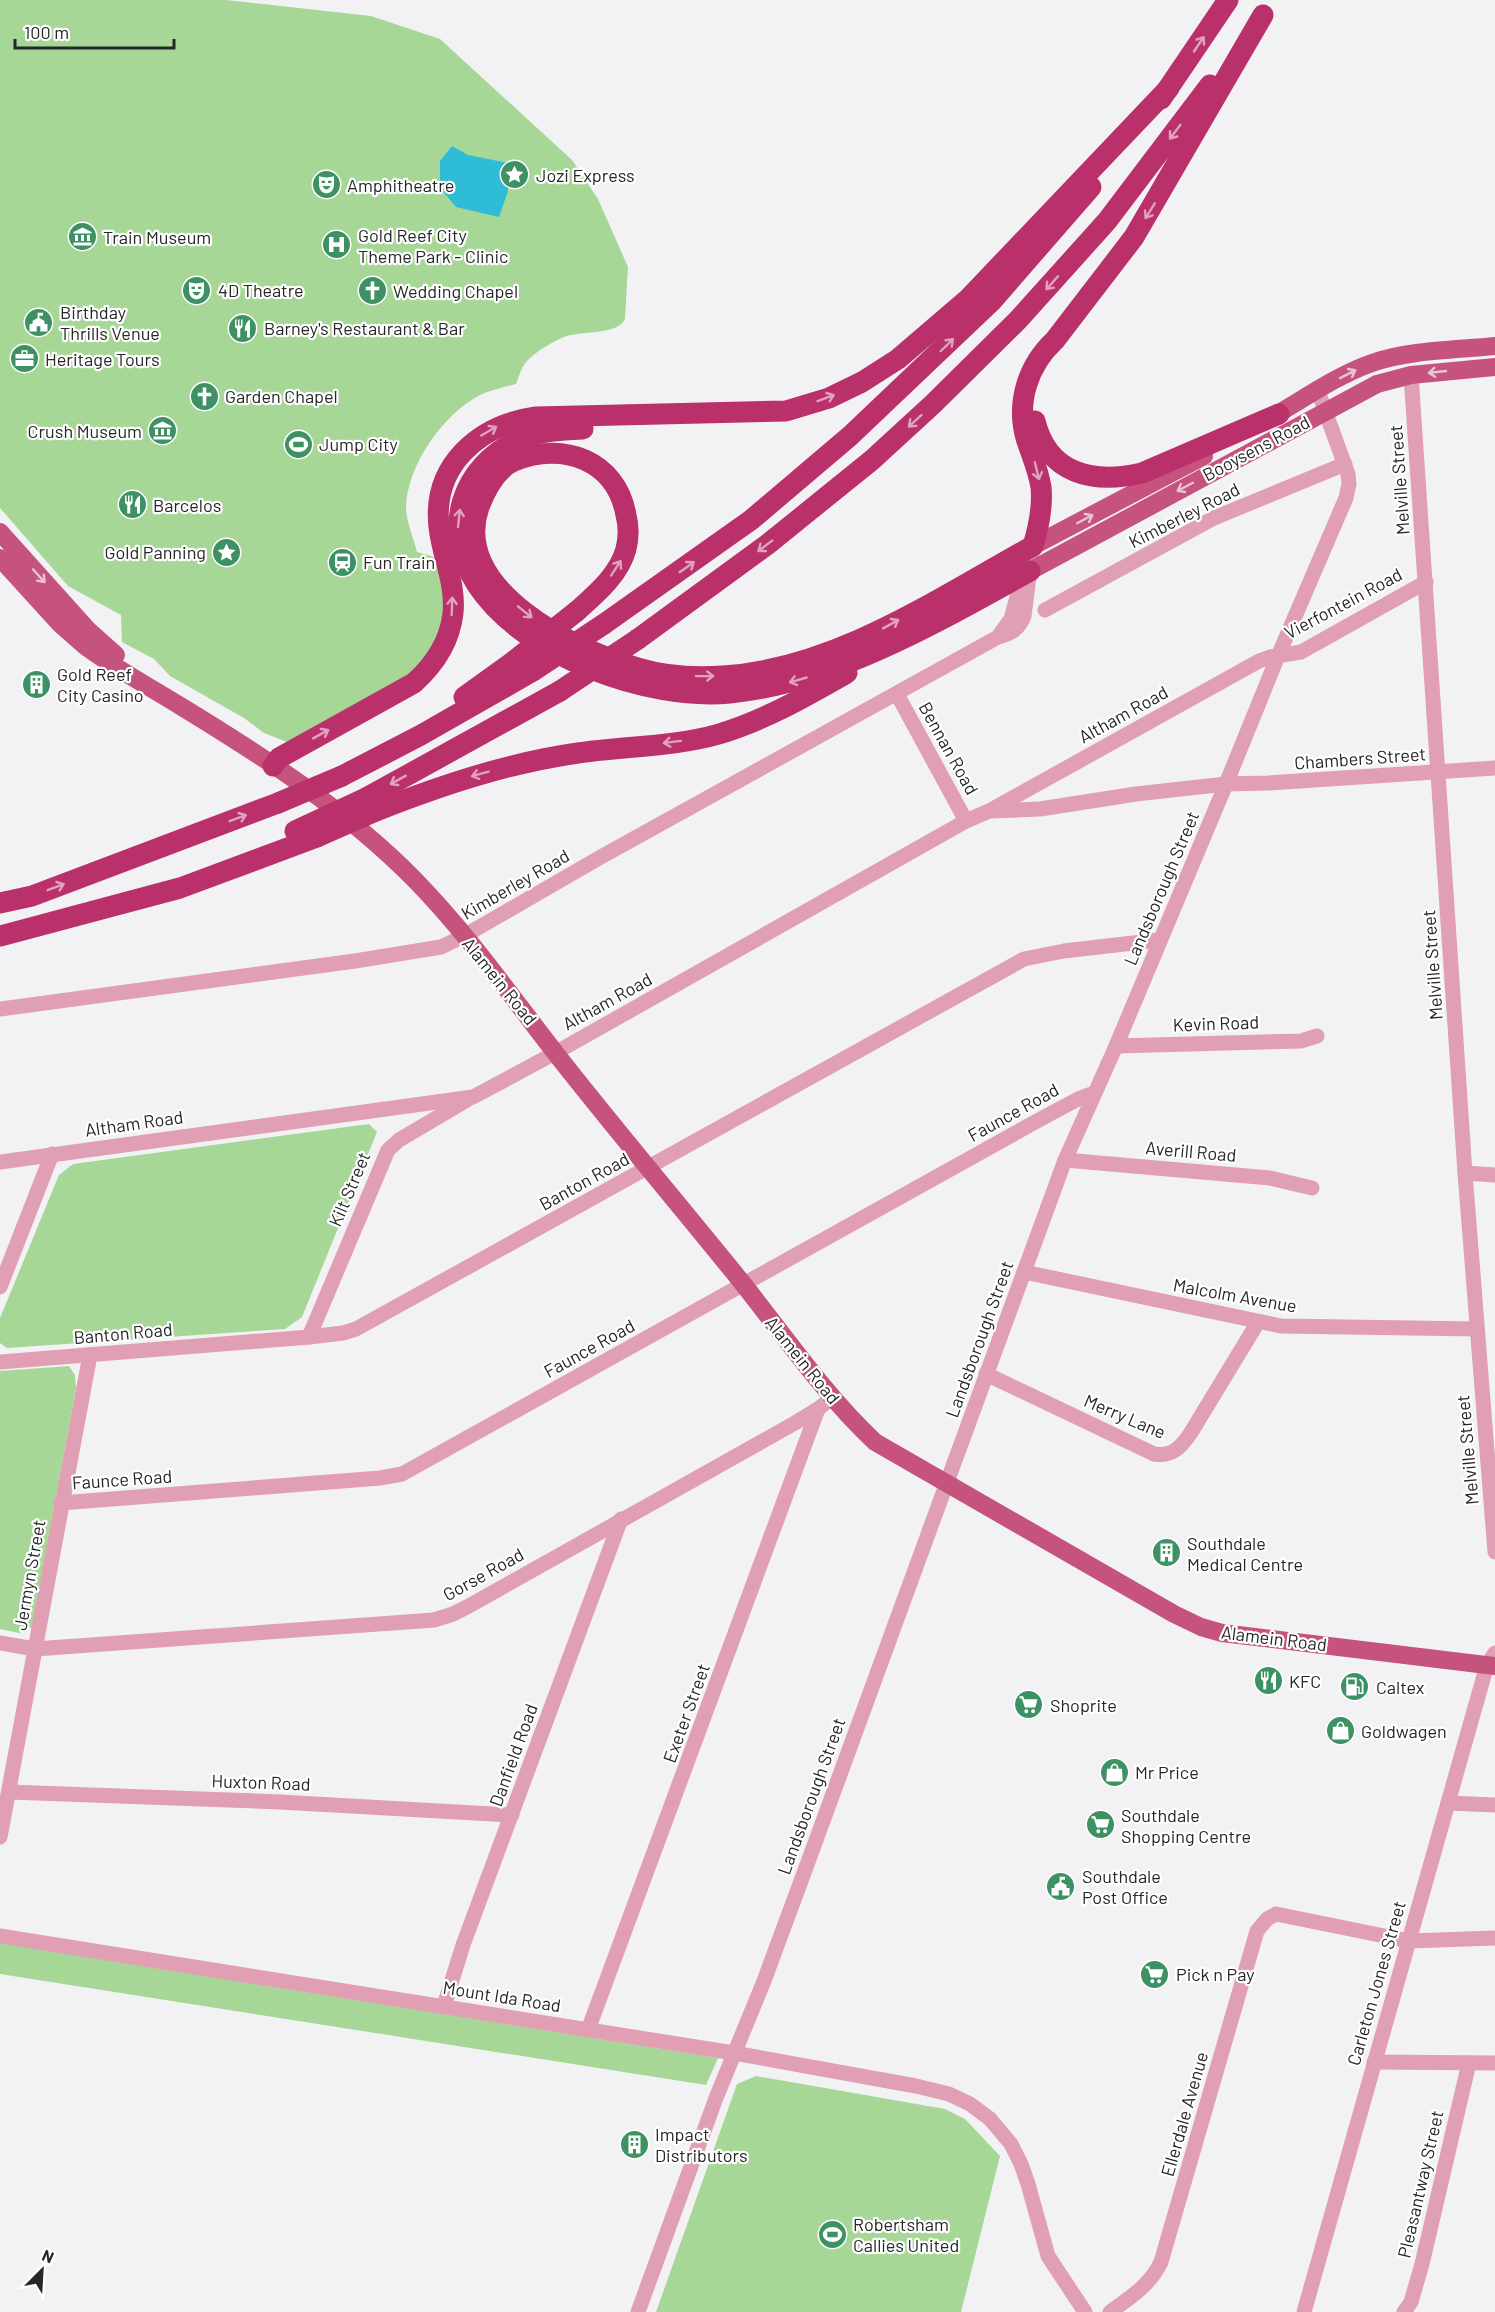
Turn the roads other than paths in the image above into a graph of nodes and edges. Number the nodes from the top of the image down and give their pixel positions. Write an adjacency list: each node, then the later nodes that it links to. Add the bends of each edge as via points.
1 (1228, 0): 3 (highway, one-way to 1)
2 (1267, 7): 4 (highway, one-way to 4, via 1134,237); 27 (highway, one-way to 27, bridge, via 1107,221 1018,320 872,460 768,544 638,639 560,691)
3 (1169, 88): 9 (highway, one-way to 3, via 829,398 862,382 927,336 968,299); 22 (highway, one-way to 3, bridge, via 533,671 604,624 751,520 850,436 992,302 1075,209)
4 (1055, 340): 11 (highway, via 1034,393 1035,421 1048,451 1059,462 1087,476 1120,478 1142,473); 14 (highway, one-way to 14, via 1039,358 1024,395 1024,428 1038,470 1042,504)
5 (1495, 346): 8 (main road, Booysens Road, one-way to 5, via 1373,362)
6 (1495, 367): 7 (main road, Booysens Road, one-way to 7)
7 (1411, 375): 10 (main road, Booysens Road, via 1377,384); 17 (street, Melville Street)
8 (1318, 391): 10 (street, Landsborough Street); 11 (main road, Booysens Road)
9 (786, 411): 19 (highway, one-way to 9, via 805,679 727,693 672,692 612,677 564,657 500,611 467,567 458,531 462,502 482,465 522,438 570,430 724,424); 23 (highway, one-way to 9, via 414,683 440,654 453,612 453,590 439,525 443,489 455,461 485,432 517,419 536,417)
10 (1326, 411): 12 (street, Landsborough Street); 16 (main road, Booysens Road, one-way to 16)
11 (1279, 414): 14 (main road, Booysens Road, one-way to 11)
12 (1345, 464): 18 (street, Kimberley Road, via 1214,518); 20 (street, Landsborough Street, via 1349,481 1346,498)
13 (0, 532): 23 (main road, one-way to 23, via 101,644)
14 (1033, 546): 16 (street, Kimberley Road); 22 (highway, one-way to 14, bridge, via 452,706 514,661 577,611 600,591 626,550 629,529 624,503 598,467 581,457 557,452 532,455 511,462 496,474 479,509 475,525 477,546 493,581 547,629 586,650 641,669 694,677 723,676 781,668 823,655 872,634)
15 (0, 558): 23 (main road, via 85,646)
16 (1026, 573): 19 (highway); 21 (street, Kimberley Road, via 1011,619 998,637)
17 (1425, 582): 20 (street, Vierfontein Road, via 1301,652); 25 (street, Melville Street)
18 (1045, 610)
19 (952, 615): 27 (highway, one-way to 27, via 750,724 681,741 524,762)
20 (1278, 656): 26 (street, Landsborough Street); 28 (street, Altham Road, via 1259,662)
21 (897, 694): 29 (street, Bennan Road); 33 (street, Kimberley Road)
22 (421, 735): 30 (highway, one-way to 22, bridge, via 32,896 278,803 342,776)
23 (281, 766): 33 (main road, Alamein Road, via 414,879)
24 (1495, 768): 25 (street, Chambers Street)
25 (1438, 772): 26 (street, Chambers Street); 45 (street, Melville Street)
26 (1226, 784): 28 (street, Altham Road, via 1040,809); 34 (street, Landsborough Street)
27 (371, 804): 31 (highway, bridge, via 295,831); 31 (highway, bridge, via 317,837 180,888)
28 (989, 811): 29 (street, Altham Road)
29 (966, 821): 38 (street, Altham Road)
30 (0, 903)
31 (124, 903): 32 (highway)
32 (0, 936)
33 (464, 936): 35 (street, Kimberley Road, via 441,946 355,961); 38 (main road, Alamein Road)
34 (1159, 940): 37 (street, Landsborough Street); 44 (street, Banton Road, via 1024,959)
35 (0, 1009)
36 (1317, 1036): 37 (street, Kevin Road, via 1301,1041)
37 (1116, 1046): 39 (street, Landsborough Street)
38 (555, 1053): 40 (street, Altham Road); 44 (main road, Alamein Road)
39 (1094, 1093): 42 (street, Landsborough Street); 49 (street, Faunce Road)
40 (473, 1097): 41 (street, Altham Road); 53 (street, Kilt Street, via 388,1150)
41 (52, 1154): 43 (street, Altham Road); 50 (street)
42 (1065, 1160): 47 (street, Averill Road, via 1270,1178); 48 (street, Landsborough Street)
43 (0, 1162)
44 (647, 1168): 49 (main road, Alamein Road); 53 (street, Banton Road, via 371,1322 343,1333)
45 (1465, 1173): 46 (street); 52 (street, Melville Street)
46 (1495, 1175)
47 (1312, 1188)
48 (1024, 1272): 51 (street, Malcolm Avenue); 56 (street, Landsborough Street)
49 (744, 1285): 57 (main road, Alamein Road); 60 (street, Faunce Road, via 402,1474)
50 (0, 1287)
51 (1258, 1322): 52 (street, Malcolm Avenue, via 1319,1328); 56 (street, Merry Lane, via 1190,1434 1178,1449 1168,1454 1154,1454)
52 (1477, 1329): 62 (street, Melville Street)
53 (309, 1337): 54 (street, Banton Road)
54 (90, 1355): 55 (street, Banton Road); 60 (street, Jermyn Street)
55 (0, 1362)
56 (986, 1374): 59 (street, Landsborough Street)
57 (833, 1397): 58 (street, Gorse Road); 59 (main road, Alamein Road, via 874,1442)
58 (818, 1409): 61 (street, Gorse Road); 75 (street, Exeter Street)
59 (947, 1484): 65 (main road, Alamein Road, via 1201,1627); 76 (street, Landsborough Street)
60 (61, 1503): 64 (street, Jermyn Street)
61 (621, 1519): 64 (street, Gorse Road, via 453,1614 434,1620); 69 (street, Danfield Road)
62 (1495, 1552)
63 (0, 1643): 64 (street, Gorse Road)
64 (35, 1649): 66 (street, Jermyn Street)
65 (1492, 1661): 67 (street, Carleton Jones Street)
66 (9, 1792): 69 (street, Huxton Road); 70 (street, Jermyn Street)
67 (1448, 1803): 68 (street); 73 (street, Carleton Jones Street)
68 (1495, 1805)
69 (512, 1815): 74 (street, Danfield Road)
70 (0, 1838)
71 (0, 1936): 74 (street, Mount Ida Road)
72 (1495, 1938): 73 (street)
73 (1409, 1941): 77 (street, Carleton Jones Street); 82 (street, Ellerdale Avenue, via 1276,1914 1257,1931 1161,2262 1144,2287)
74 (444, 2006): 75 (street, Mount Ida Road)
75 (588, 2030): 76 (street, Mount Ida Road)
76 (734, 2054): 80 (street, Landsborough Street); 81 (street, Mount Ida Road, via 932,2090 962,2100 990,2118 1022,2164 1047,2256)
77 (1374, 2062): 78 (street); 83 (street, Carleton Jones Street)
78 (1469, 2063): 79 (street); 84 (street, Pleasantway Street, via 1422,2264 1411,2302)
79 (1495, 2063)
80 (638, 2312)
81 (1085, 2312)
82 (1110, 2312)
83 (1304, 2312)
84 (1404, 2312)

